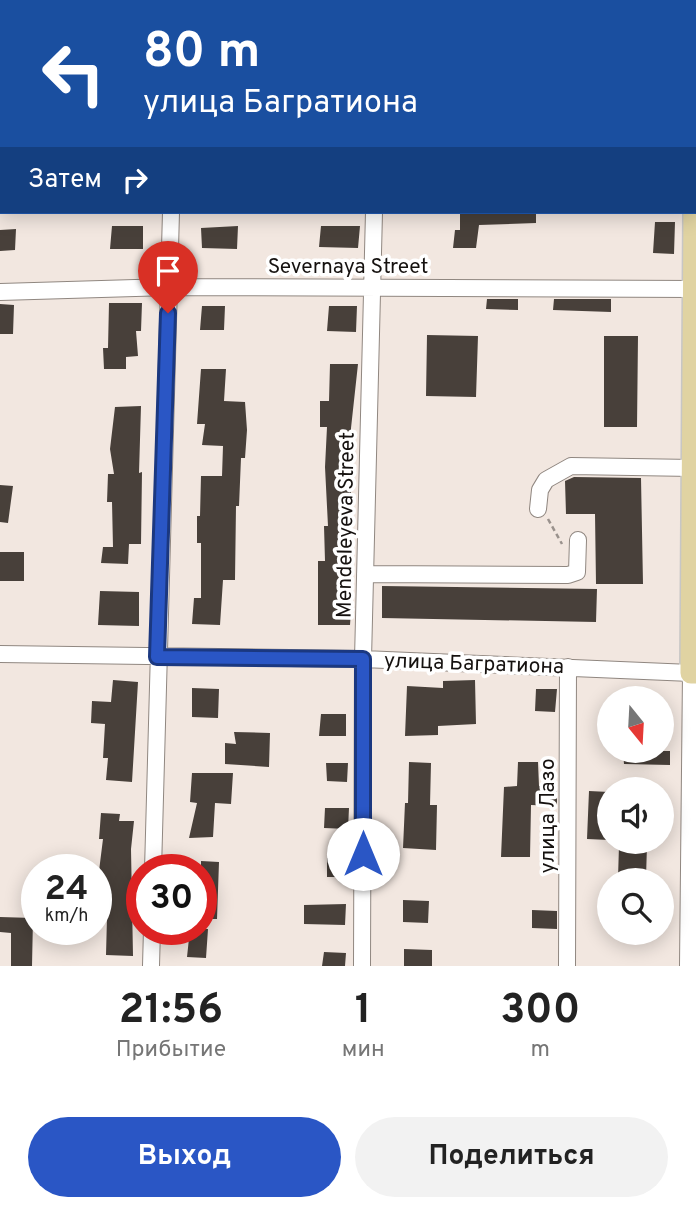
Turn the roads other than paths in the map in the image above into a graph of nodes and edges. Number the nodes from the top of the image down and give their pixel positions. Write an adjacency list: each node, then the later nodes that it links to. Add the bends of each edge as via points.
1 (172, 214): 4 (street)
2 (374, 214): 5 (street, Mendeleyeva Street)
3 (694, 214): 6 (main road)
4 (169, 286): 5 (street, Severnaya Street); 7 (street, Severnaya Street); 13 (street)
5 (371, 286): 6 (street, Severnaya Street); 11 (street, Mendeleyeva Street)
6 (695, 289): 8 (main road)
7 (0, 292)
8 (693, 468): 9 (street, via 571,466 546,480); 16 (main road)
9 (538, 509)
10 (578, 540): 11 (street, via 577,572 568,575)
11 (365, 574): 14 (street, Mendeleyeva Street)
12 (0, 654): 13 (street, улица Багратиона)
13 (157, 657): 14 (street, улица Багратиона); 17 (street)
14 (363, 659): 15 (street, улица Багратиона); 20 (street, Mendeleyeva Street)
15 (568, 667): 16 (street, улица Багратиона); 21 (street, улица Лазо)
16 (694, 673): 22 (street)
17 (153, 854)
18 (152, 945): 19 (street)
19 (151, 966)
20 (362, 966)
21 (567, 966)
22 (688, 966)

